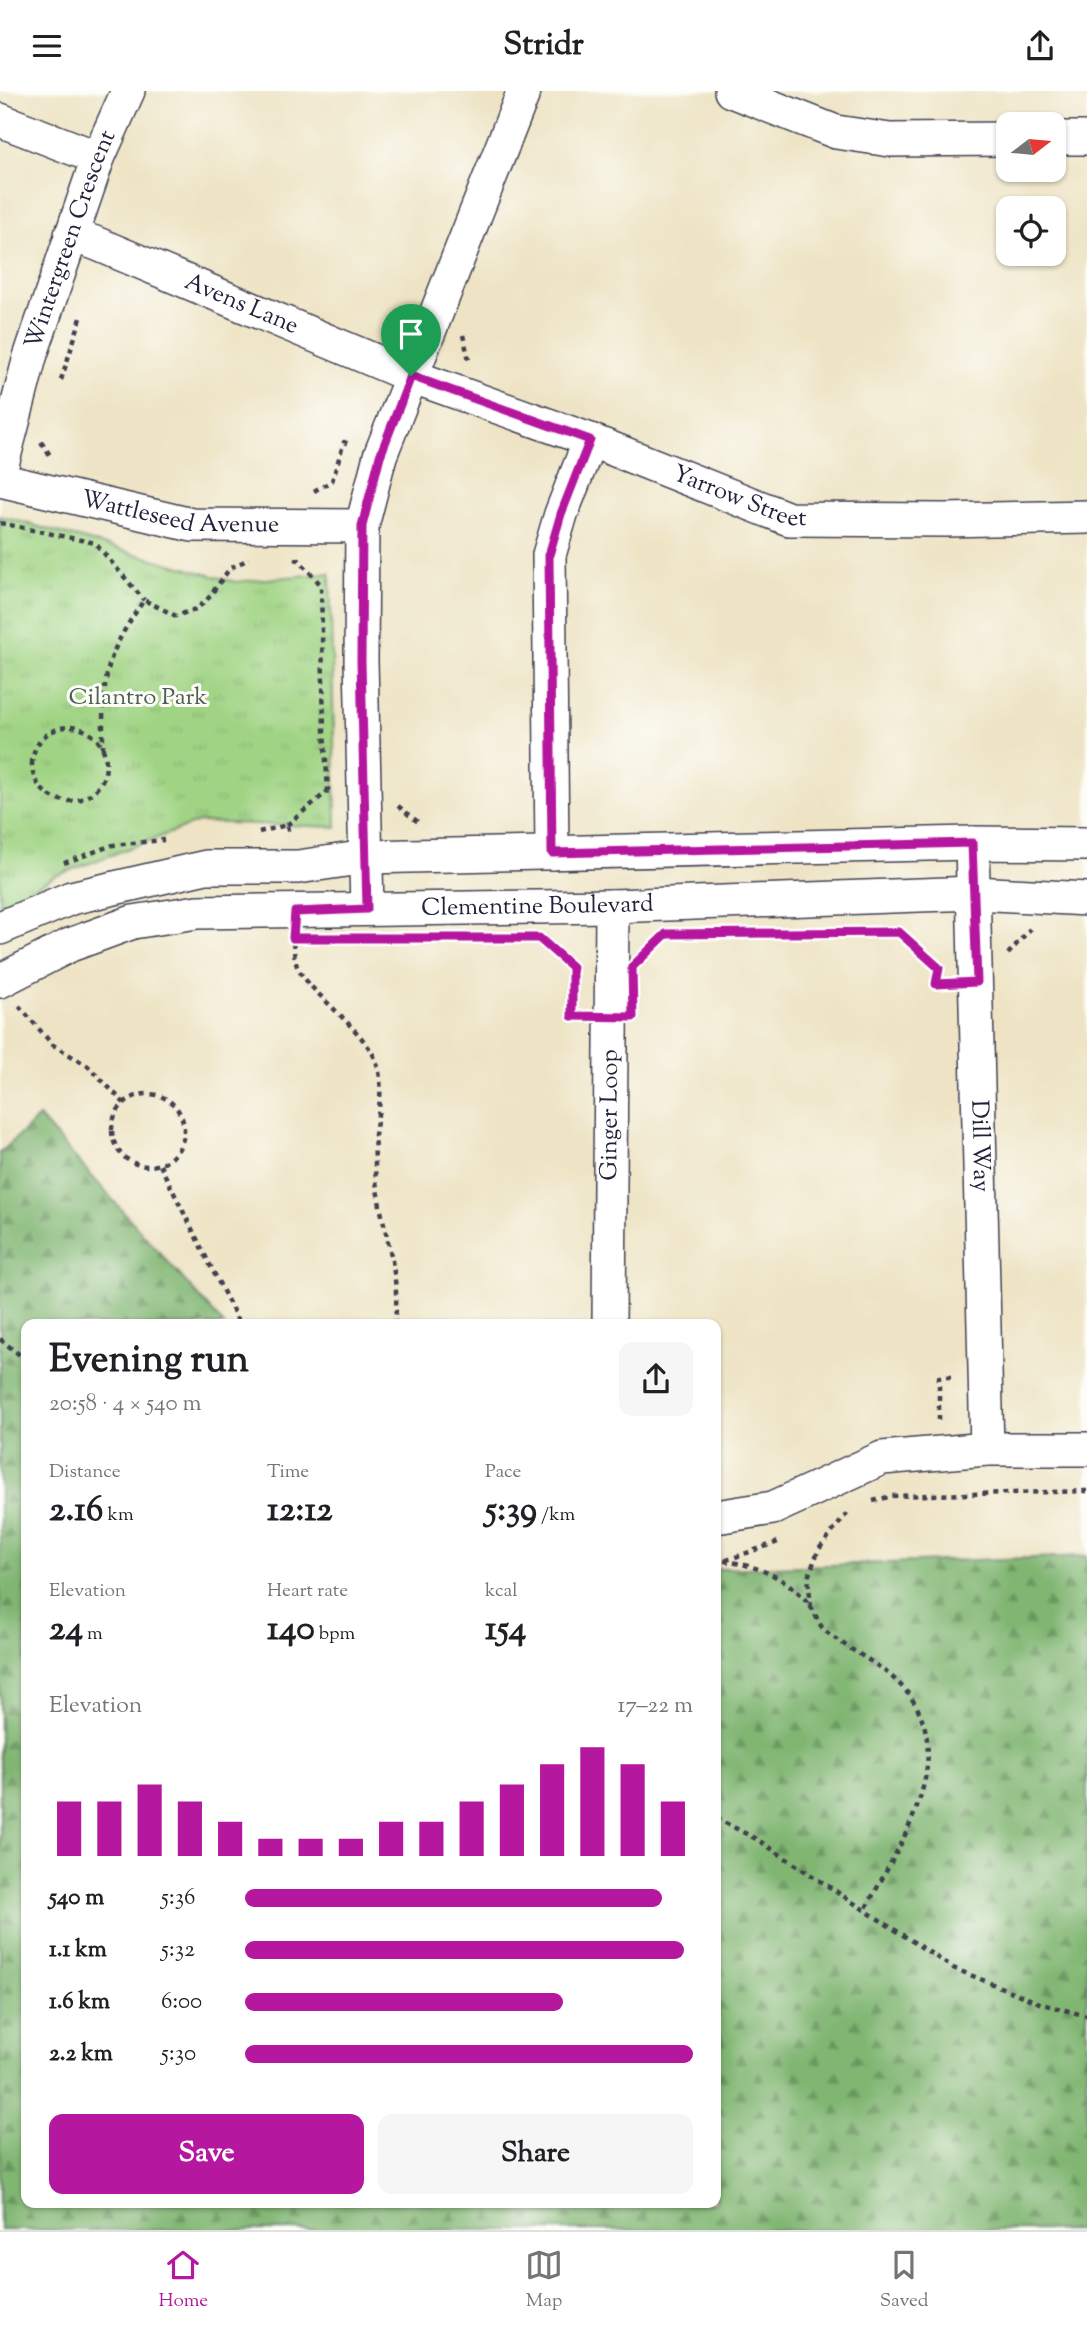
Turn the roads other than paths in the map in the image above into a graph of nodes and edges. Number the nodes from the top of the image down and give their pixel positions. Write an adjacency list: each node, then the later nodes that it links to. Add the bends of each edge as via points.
1 (128, 91): 8 (street, Wintergreen Crescent)
2 (524, 91): 10 (street)
3 (731, 91): 7 (street, via 836,132 890,140)
4 (0, 120): 8 (street)
5 (1066, 138): 6 (street)
6 (1087, 138)
7 (996, 139)
8 (98, 158): 9 (street, Wintergreen Crescent)
9 (71, 235): 10 (street, Avens Lane); 12 (street, Wintergreen Crescent, via 30,357)
10 (411, 376): 11 (street, Yarrow Street); 15 (street, via 380,456)
11 (590, 440): 14 (street, Yarrow Street, via 789,519); 18 (street, via 549,555)
12 (0, 472)
13 (0, 480): 15 (street, Wattleseed Avenue, via 192,526)
14 (1087, 517)
15 (362, 526): 19 (street)
16 (972, 843): 17 (street); 18 (street); 20 (street, Dill Way)
17 (1087, 844)
18 (552, 853): 19 (street)
19 (366, 857): 23 (street); 24 (street, via 298,867 206,867 71,898)
20 (975, 893): 21 (street, Clementine Boulevard); 22 (street, Clementine Boulevard); 27 (street, Dill Way)
21 (1087, 899)
22 (612, 906): 23 (street, Clementine Boulevard); 26 (street, Ginger Loop)
23 (367, 909): 25 (street, Clementine Boulevard, via 197,912 133,922 70,944)
24 (0, 928)
25 (7, 991)
26 (609, 1319)
27 (987, 1449): 28 (street); 29 (street, via 882,1458 773,1508)
28 (1087, 1449)
29 (721, 1516)

